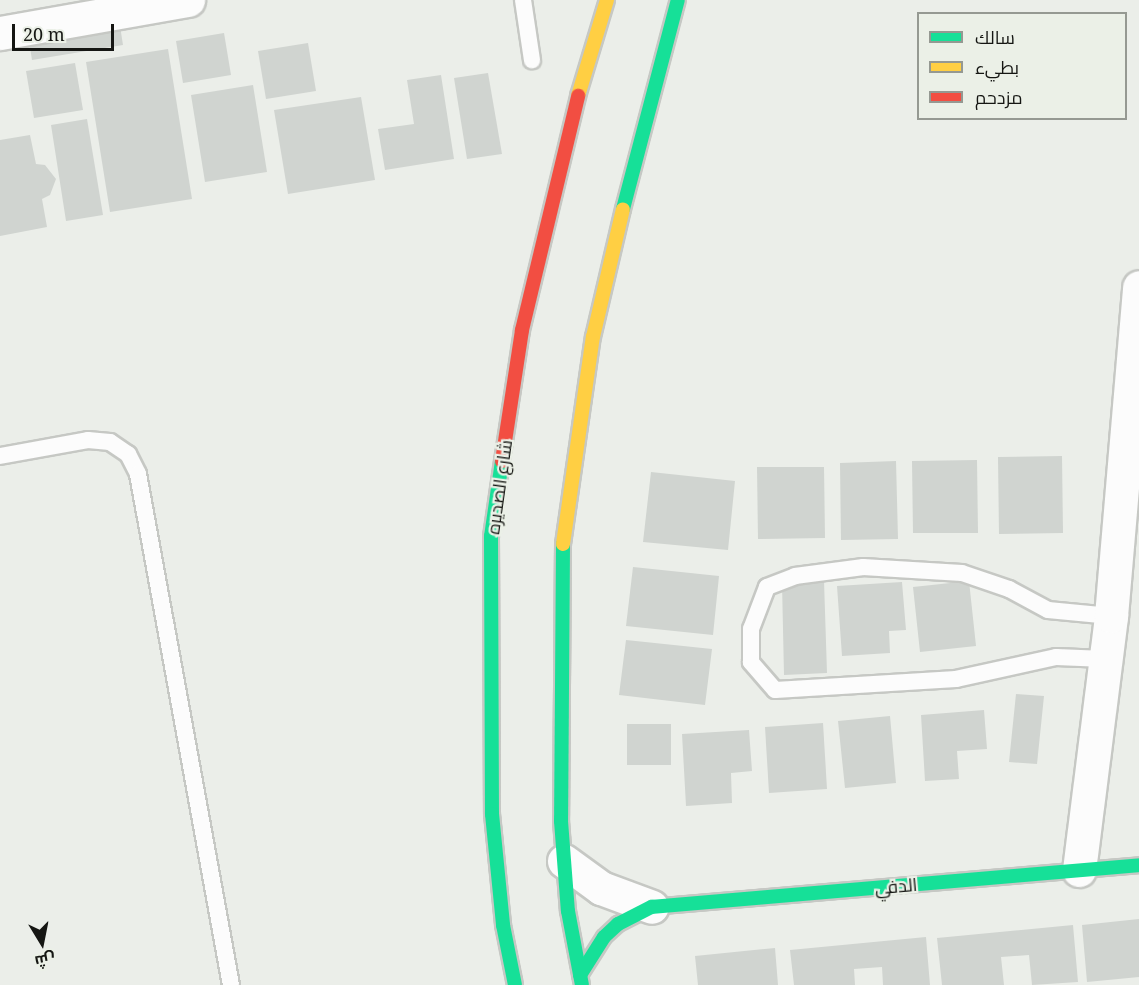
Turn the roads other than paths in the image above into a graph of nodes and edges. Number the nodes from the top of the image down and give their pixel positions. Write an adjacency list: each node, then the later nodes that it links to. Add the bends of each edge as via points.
1 (188, 0): 5 (street)
2 (523, 0): 6 (lane)
3 (607, 0): 17 (main road, شارع الصديره, via 575,106 522,330 490,536 492,814 503,925)
4 (678, 0): 11 (main road, via 635,156 593,338 563,535)
5 (0, 33)
6 (532, 60)
7 (1139, 287): 9 (street)
8 (0, 456): 16 (lane, via 88,440 110,442 128,454 138,474)
9 (1111, 616): 10 (street); 10 (lane, via 1048,610 1010,589 962,573 863,567 795,576 767,587 751,629 751,662 775,690 956,679 1056,657)
10 (1105, 660): 13 (street)
11 (564, 861): 14 (street, الدفي, via 601,888); 15 (main road)
12 (1139, 865): 13 (main road, الدفي)
13 (1079, 870): 14 (main road, الدفي)
14 (652, 907): 15 (main road, الدفي, via 618,924 604,937)
15 (581, 980)
16 (231, 985)
17 (515, 985)

